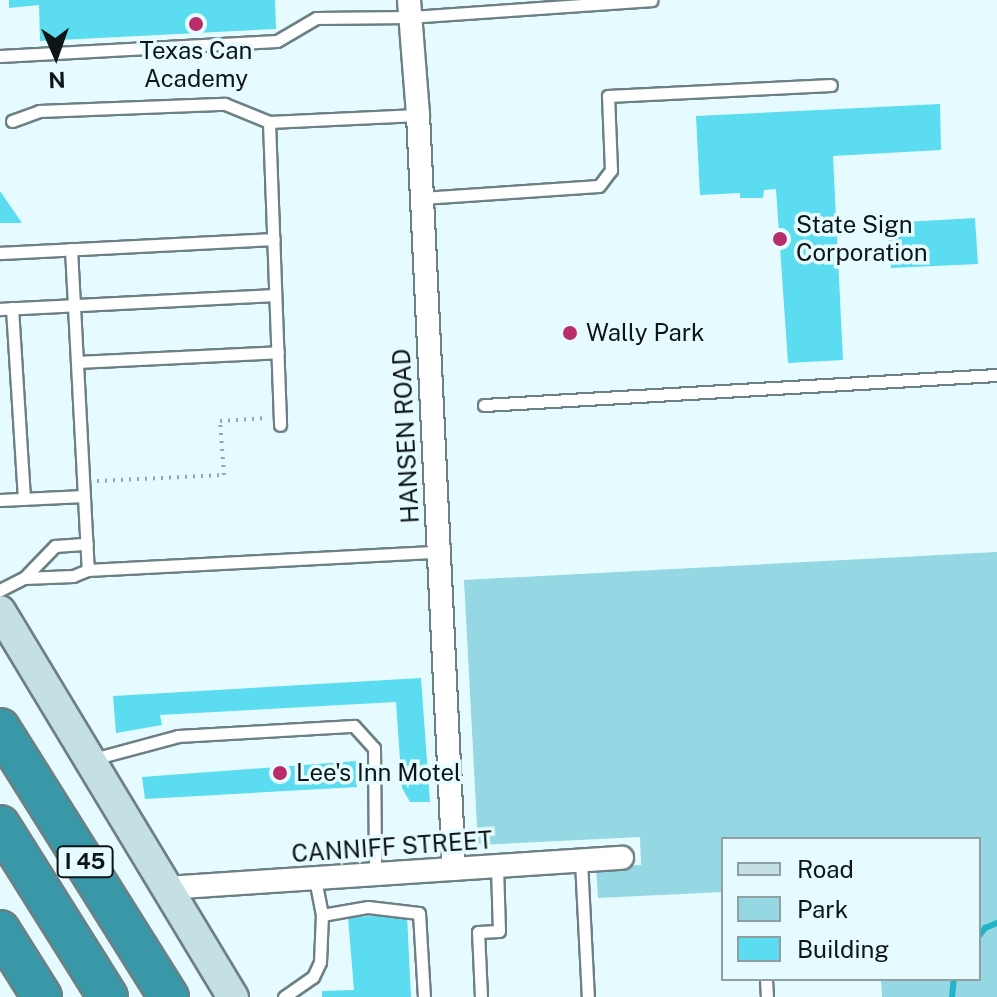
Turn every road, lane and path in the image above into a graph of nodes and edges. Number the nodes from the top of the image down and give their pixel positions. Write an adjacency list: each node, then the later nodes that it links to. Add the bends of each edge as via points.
1 (651, 0): 2 (lane)
2 (474, 6): 3 (lane)
3 (410, 9): 4 (lane, via 316,18 277,41); 6 (street, HANSEN ROAD)
4 (0, 56)
5 (831, 85): 9 (lane, via 608,96 611,170 599,186)
6 (418, 115): 8 (lane); 9 (street, HANSEN ROAD)
7 (12, 121): 8 (lane, via 39,111 225,104)
8 (269, 122): 10 (lane)
9 (422, 198): 26 (street, HANSEN ROAD)
10 (274, 239): 11 (lane); 13 (lane)
11 (71, 249): 12 (lane); 14 (lane)
12 (0, 253)
13 (275, 295): 14 (lane); 16 (lane)
14 (74, 305): 15 (lane); 17 (lane)
15 (6, 309): 23 (lane)
16 (278, 352): 17 (lane); 20 (lane)
17 (77, 362): 21 (lane)
18 (997, 375): 19 (lane)
19 (484, 405)
20 (280, 422): 21 (path, via 220,421 224,475)
21 (83, 481): 22 (lane)
22 (84, 496): 23 (lane); 25 (lane)
23 (24, 499): 24 (lane)
24 (0, 500)
25 (87, 544): 27 (lane); 28 (lane, via 55,546)
26 (437, 552): 27 (lane); 37 (street, HANSEN ROAD)
27 (88, 570): 28 (lane, via 73,576)
28 (24, 578): 29 (lane)
29 (0, 590)
30 (0, 611): 32 (main road)
31 (0, 728): 45 (highway, I 45)
32 (89, 761): 38 (lane, via 178,736 354,726 374,748); 40 (main road)
33 (0, 825): 44 (highway, I 45)
34 (622, 858): 35 (street, CANNIFF STREET)
35 (581, 861): 36 (street, CANNIFF STREET); 50 (lane)
36 (497, 866): 37 (street, CANNIFF STREET); 49 (lane, via 499,931 478,932)
37 (454, 869): 38 (street, CANNIFF STREET)
38 (375, 875): 39 (street, CANNIFF STREET)
39 (315, 879): 40 (street, CANNIFF STREET); 41 (lane)
40 (166, 888): 46 (main road)
41 (322, 915): 47 (lane, via 320,962 313,977); 48 (lane, via 368,907 419,913)
42 (0, 930): 43 (highway)
43 (42, 997)
44 (108, 997)
45 (169, 997)
46 (233, 997)
47 (284, 997)
48 (424, 997)
49 (481, 997)
50 (588, 997)

